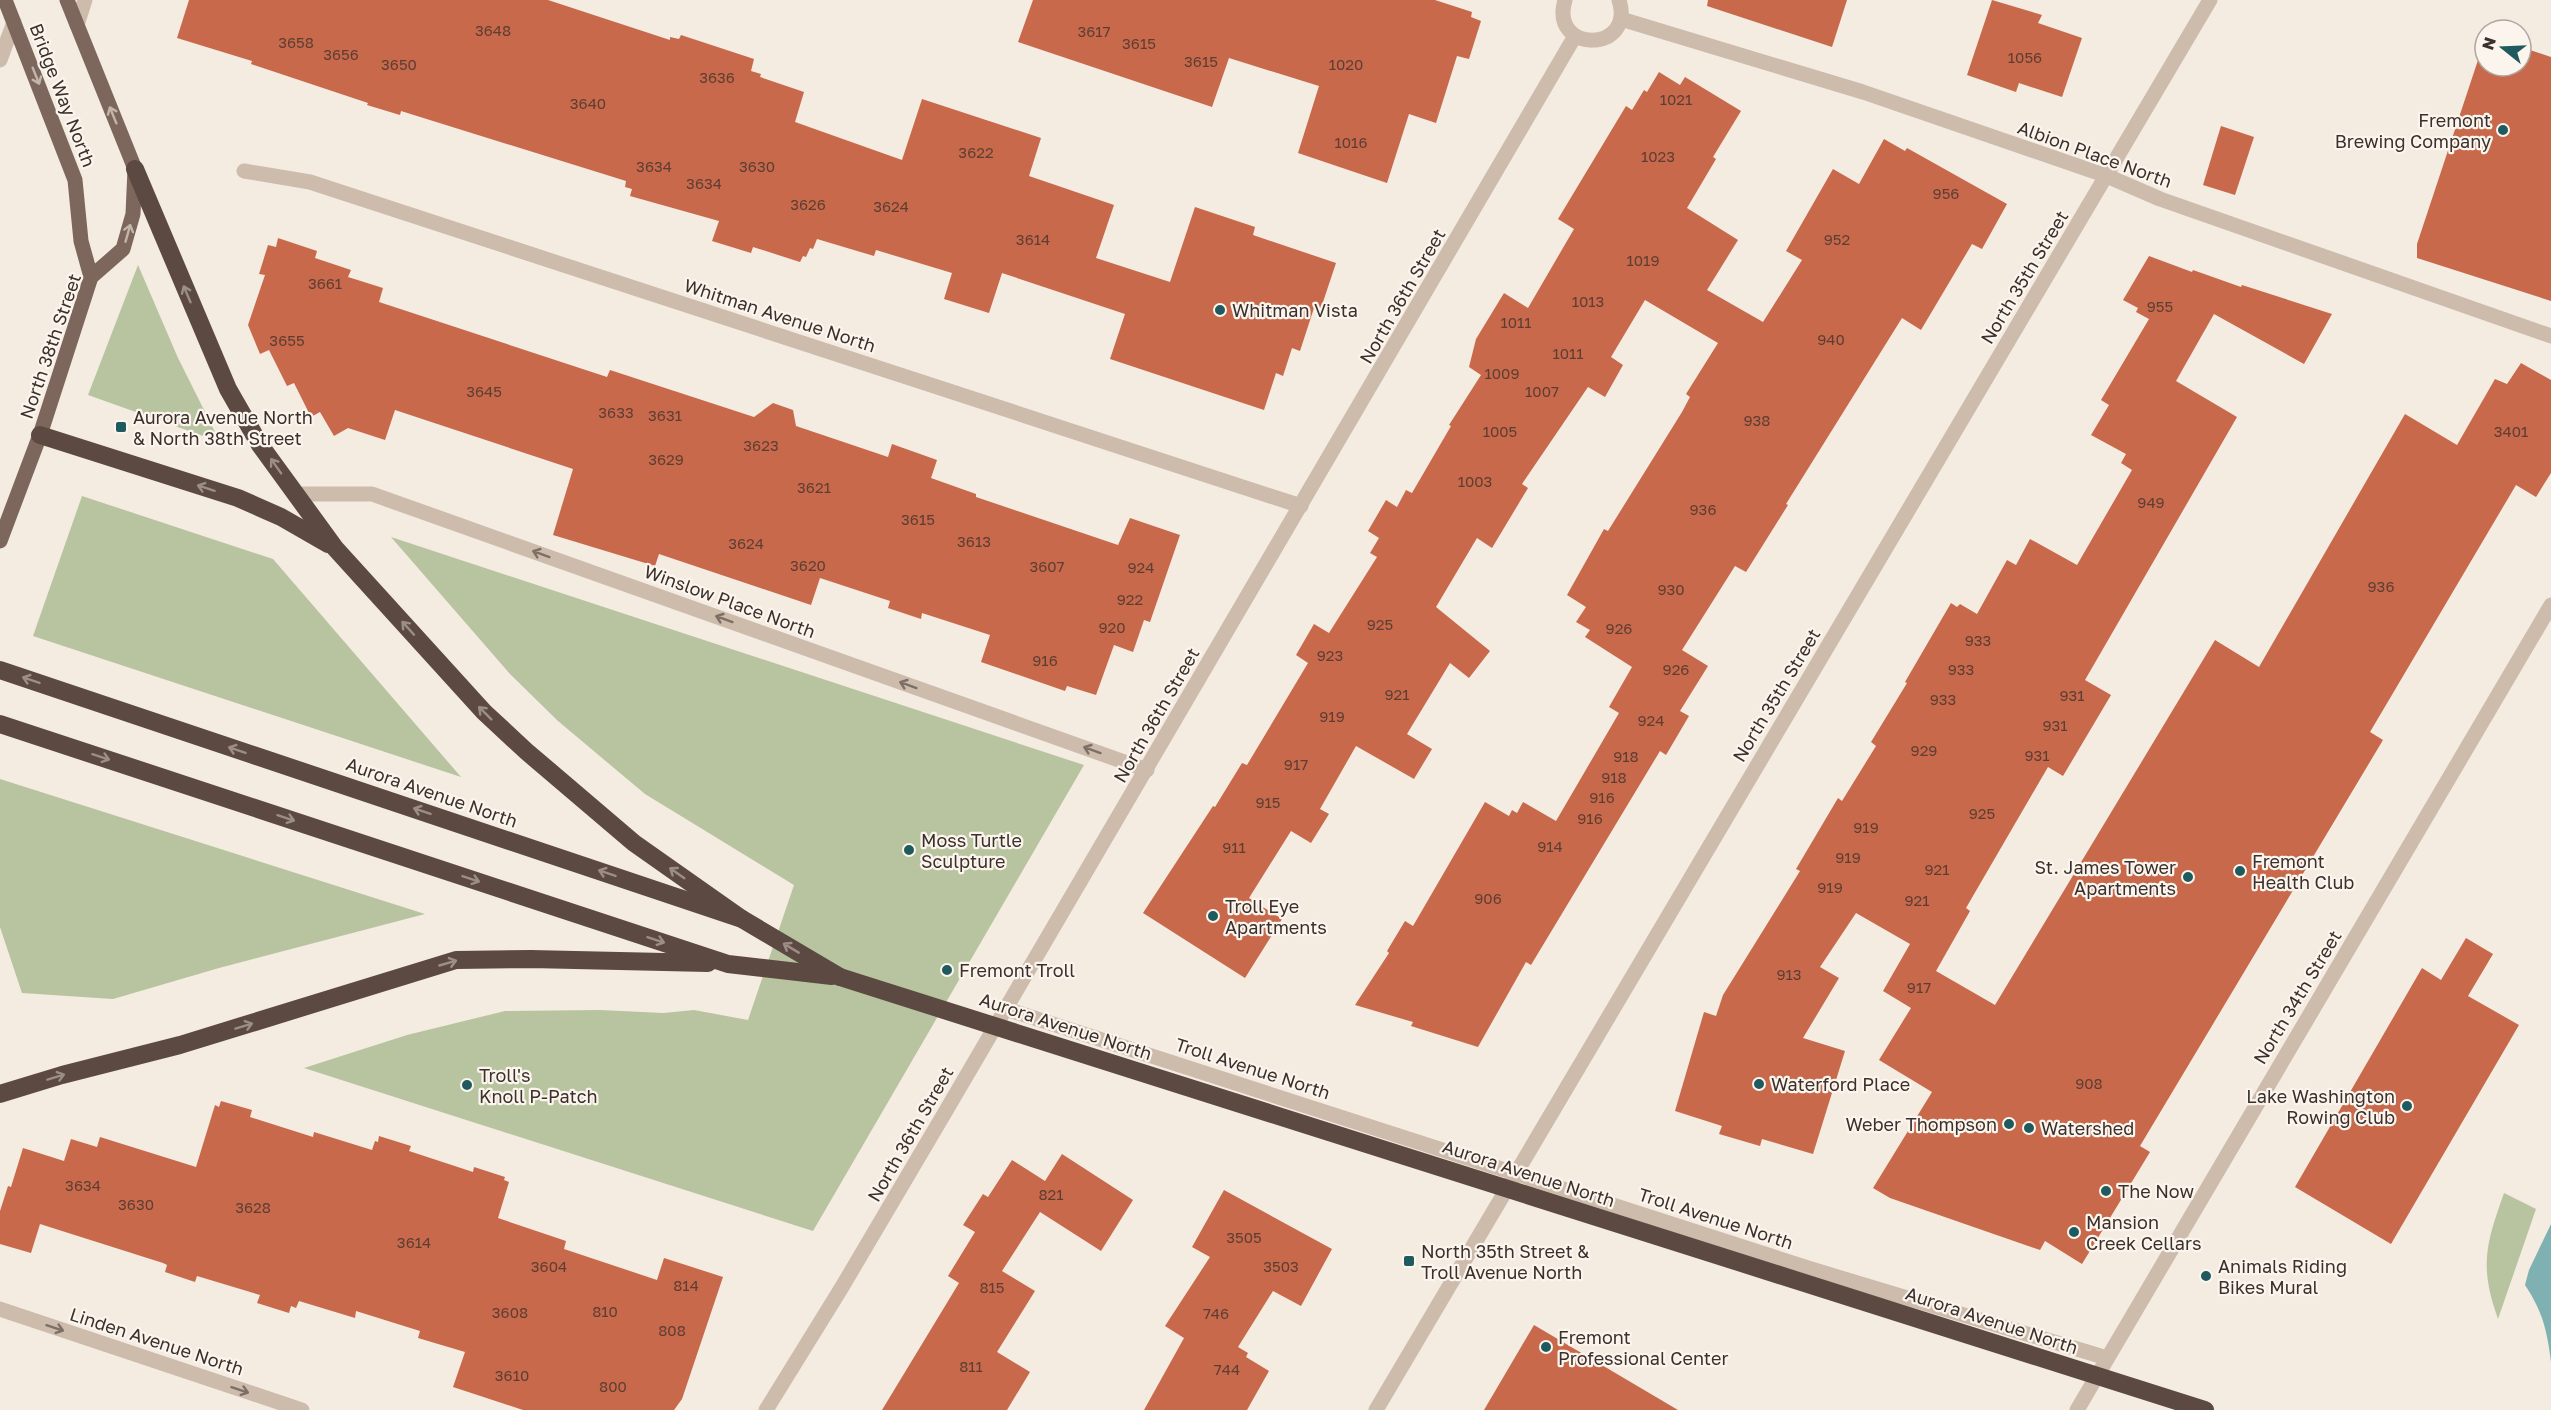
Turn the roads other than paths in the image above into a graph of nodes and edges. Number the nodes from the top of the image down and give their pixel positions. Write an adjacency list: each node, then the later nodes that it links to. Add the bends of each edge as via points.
1 (5, 0): 8 (main road, Bridge Way North)
2 (67, 0): 9 (main road)
3 (85, 0): 9 (street)
4 (1619, 0): 7 (street)
5 (2210, 0): 14 (street, North 35th Street)
6 (1563, 1): 10 (street, via 1565,22)
7 (1621, 19): 10 (street, via 1611,35 1602,39); 14 (street, Albion Place North, via 1863,92)
8 (14, 22): 11 (street); 15 (main road, Bridge Way North, one-way to 15, via 75,180 81,241)
9 (77, 25): 12 (main road, one-way to 9)
10 (1575, 36): 19 (street, North 36th Street)
11 (0, 60)
12 (135, 169): 15 (main road, North 38th Street, one-way to 12, via 123,249 134,213); 18 (highway, one-way to 12, via 228,389)
13 (244, 171): 19 (street, Whitman Avenue North, via 310,182)
14 (2106, 176): 16 (street, Albion Place North, via 2160,199); 31 (street, North 35th Street)
15 (91, 277): 17 (main road, North 38th Street)
16 (2551, 336)
17 (40, 435): 20 (main road, North 38th Street); 21 (highway, one-way to 17, via 238,498)
18 (295, 494): 21 (highway); 25 (street, Winslow Place North, one-way to 18, via 372,494)
19 (1301, 506): 25 (street, North 36th Street)
20 (0, 541)
21 (335, 548): 26 (highway, one-way to 21, via 634,843 526,751 484,712)
22 (2551, 605): 33 (street, North 34th Street)
23 (0, 670): 26 (highway, Aurora Avenue North, one-way to 23)
24 (0, 724): 27 (highway, Aurora Avenue North, one-way to 27)
25 (1147, 770): 29 (street, North 36th Street)
26 (742, 919): 28 (highway, Aurora Avenue North, one-way to 26)
27 (728, 964): 28 (highway, Aurora Avenue North); 30 (highway, one-way to 27, via 180,1045 456,960)
28 (840, 977): 38 (highway, Aurora Avenue North, bridge)
29 (1005, 1009): 31 (street, Troll Avenue North); 35 (street, North 36th Street)
30 (0, 1094)
31 (1516, 1173): 33 (street, Troll Avenue North, via 1799,1265); 36 (street, North 35th Street)
32 (0, 1309): 34 (street, Linden Avenue North, one-way to 34)
33 (2107, 1358): 37 (street, North 34th Street)
34 (302, 1410)
35 (766, 1410)
36 (1376, 1410)
37 (2077, 1410)
38 (2205, 1410)

